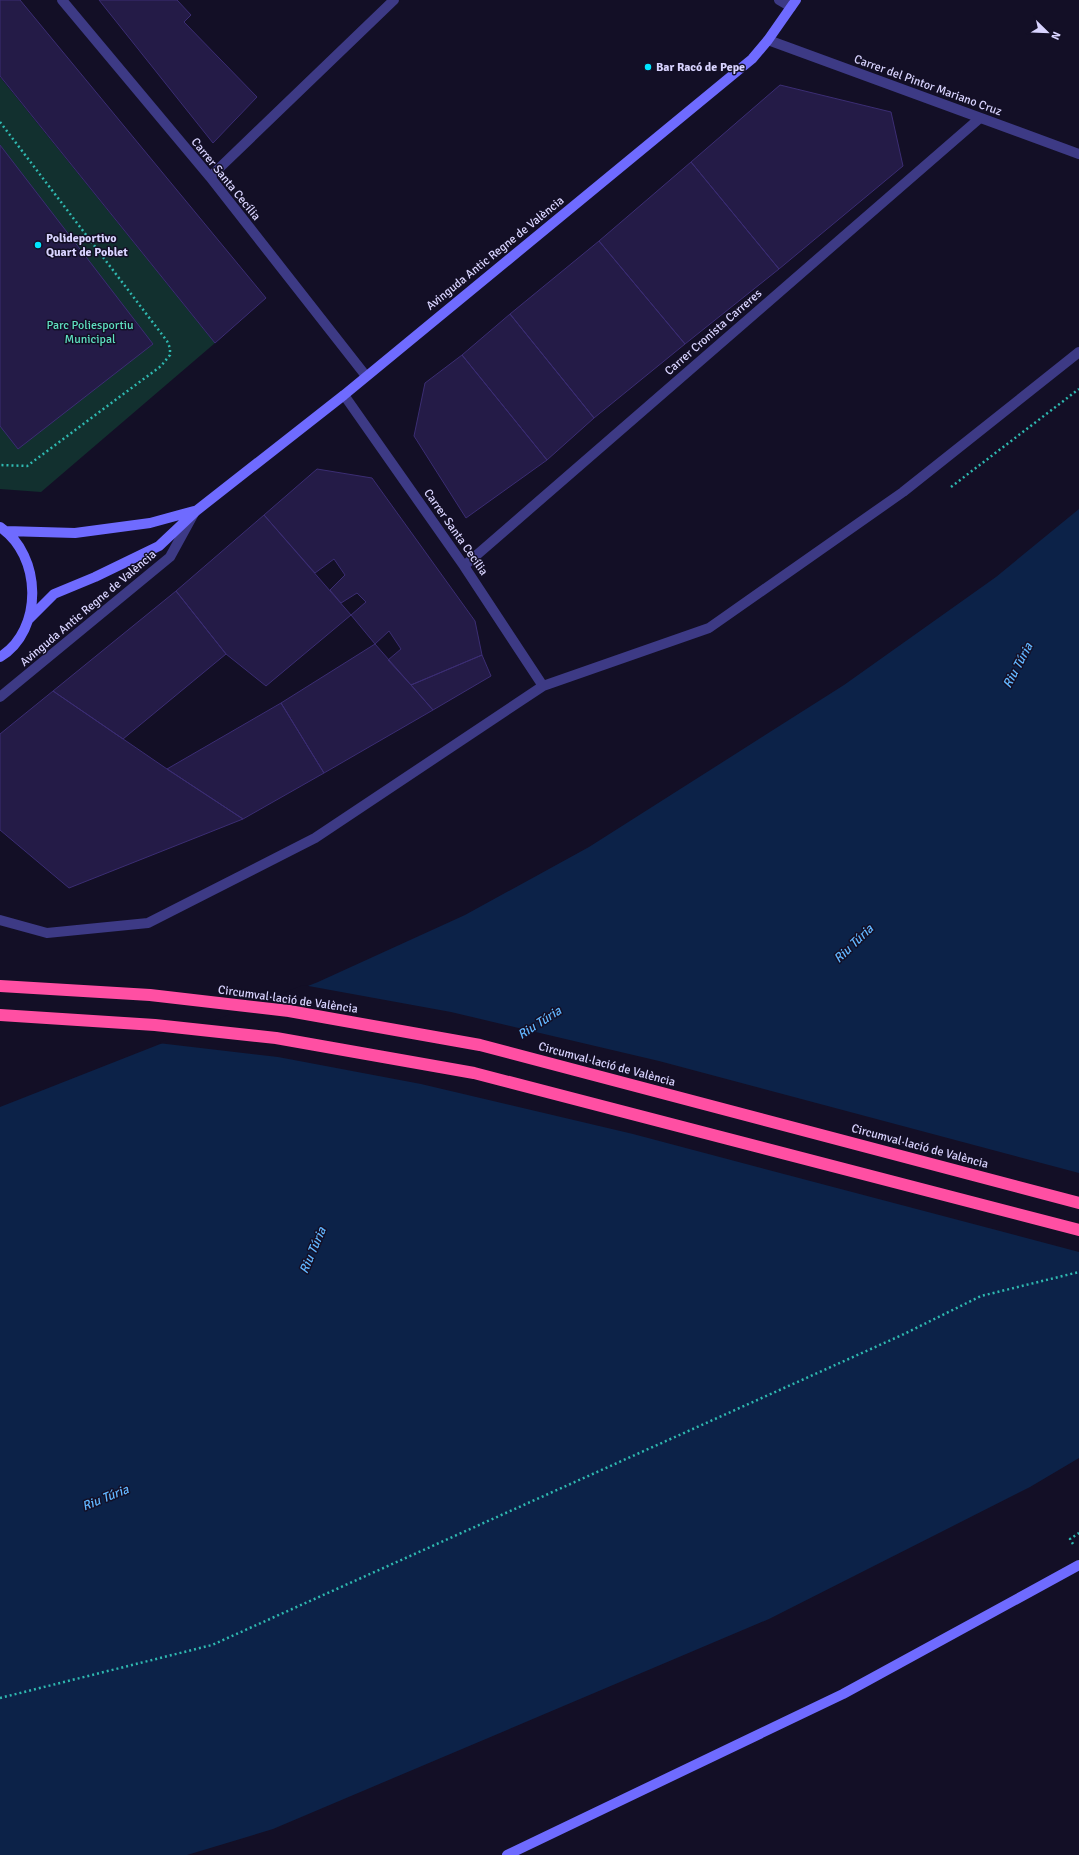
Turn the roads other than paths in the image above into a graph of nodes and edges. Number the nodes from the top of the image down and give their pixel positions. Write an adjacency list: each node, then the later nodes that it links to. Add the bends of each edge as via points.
1 (62, 0): 8 (street, Carrer Santa Cecília)
2 (394, 0): 8 (street)
3 (779, 0): 4 (street)
4 (793, 4): 5 (street, Avinguda Antic Regne de València)
5 (768, 40): 6 (street, Carrer del Pintor Mariano Cruz); 10 (street, Avinguda Antic Regne de València, via 752,59)
6 (980, 118): 7 (street, Carrer del Pintor Mariano Cruz); 14 (street, Carrer Cronista Carreres)
7 (1079, 154)
8 (210, 177): 10 (street, Carrer Santa Cecília)
9 (1079, 352): 17 (street, via 904,492 709,628)
10 (366, 376): 11 (street, Avinguda Antic Regne de València)
11 (344, 395): 12 (street, Avinguda Antic Regne de València); 14 (street, Carrer Santa Cecília)
12 (196, 511): 13 (street, Avinguda Antic Regne de València, via 150,524 75,533); 15 (street, Avinguda Antic Regne de València, via 159,546 54,594); 18 (street, Avinguda Antic Regne de València, via 170,557)
13 (3, 529): 15 (street, via 21,550 30,572 32,596)
14 (464, 566): 17 (street, Carrer Santa Cecília)
15 (28, 620): 16 (street, via 18,639)
16 (0, 657)
17 (542, 686): 19 (street, via 315,838 148,923 47,933)
18 (0, 697)
19 (0, 920)
20 (0, 986): 22 (highway, Circumval·lació de València, via 150,996 289,1011 480,1045)
21 (0, 1015): 23 (highway, via 155,1025 276,1038 474,1073)
22 (1079, 1203)
23 (1079, 1230)
24 (1079, 1565): 25 (street, via 843,1694)
25 (507, 1855)

